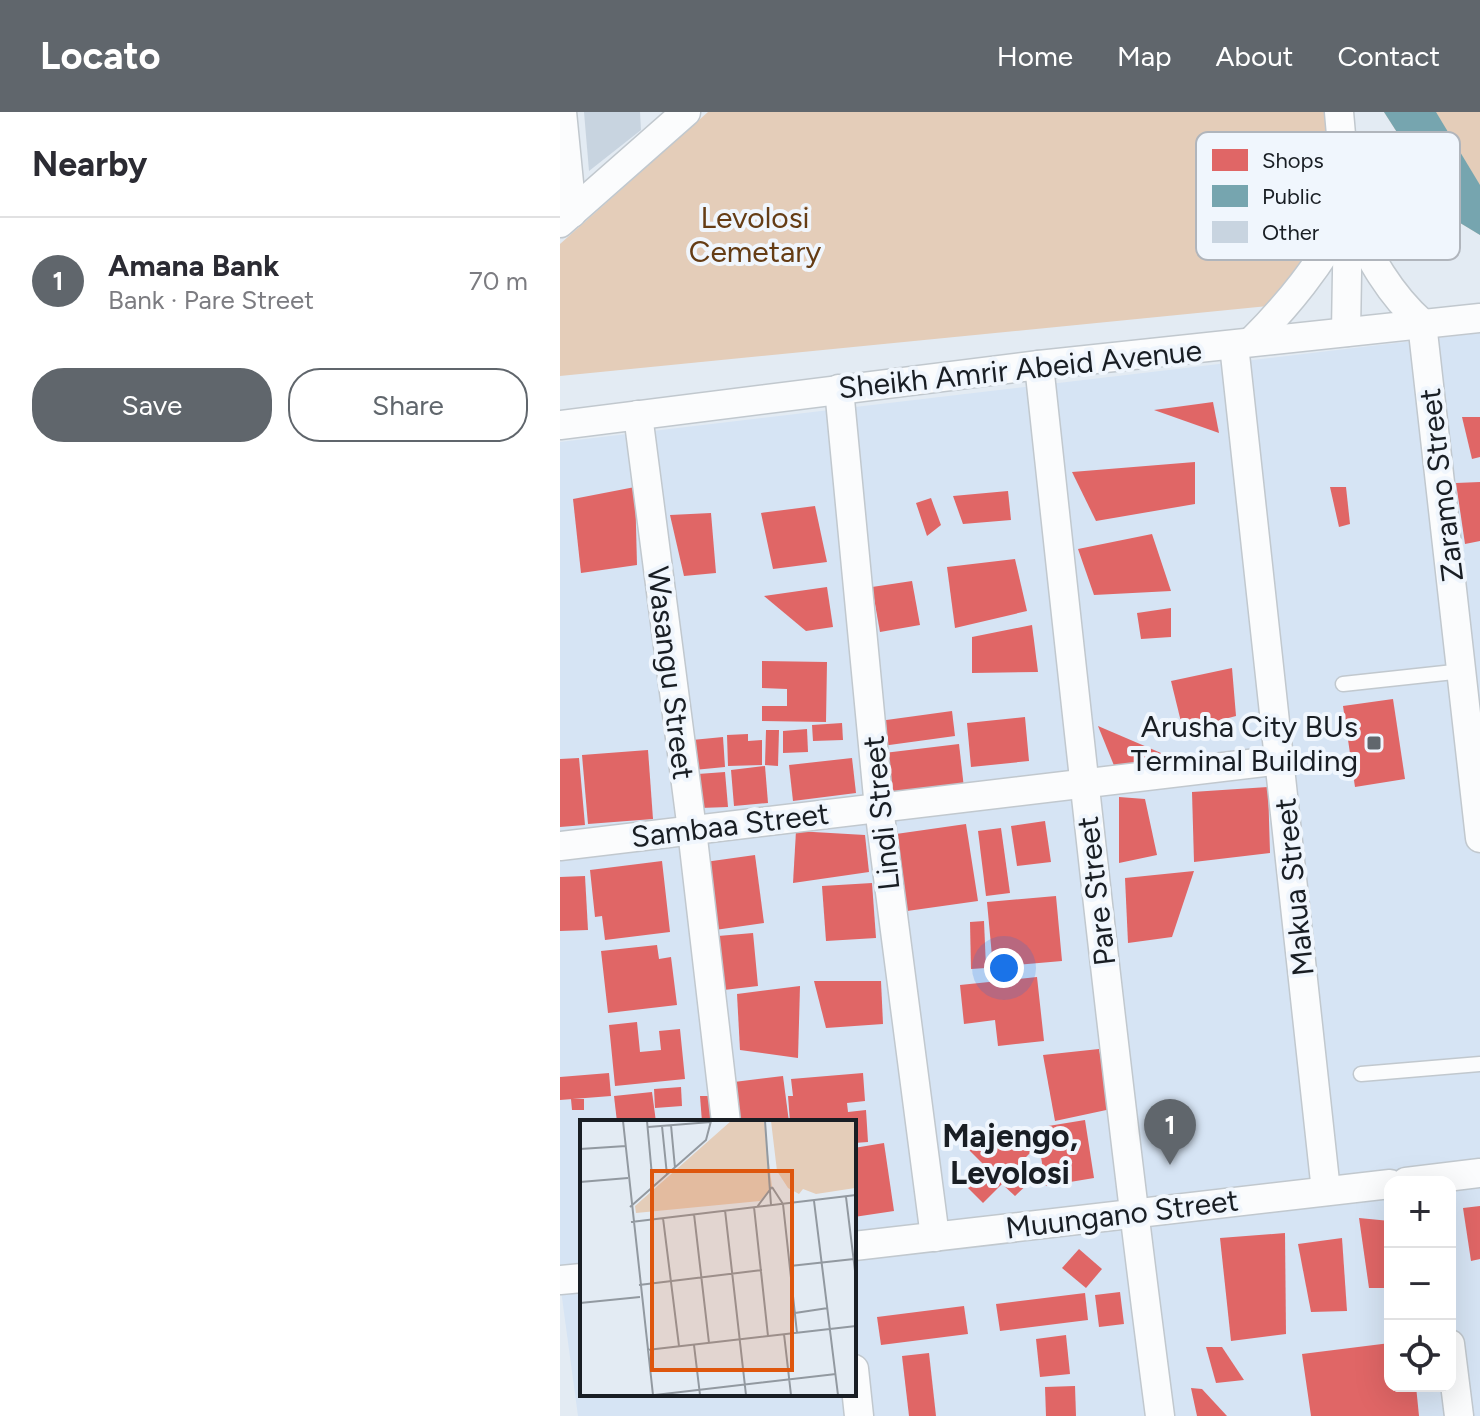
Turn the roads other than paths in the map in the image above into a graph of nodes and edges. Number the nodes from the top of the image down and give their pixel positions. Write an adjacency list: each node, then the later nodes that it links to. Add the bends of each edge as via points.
1 (562, 112): 6 (street)
2 (686, 112): 4 (street)
3 (1339, 112): 5 (street)
4 (659, 123): 6 (street)
5 (1341, 132)
6 (566, 218)
7 (1321, 260): 13 (street)
8 (1347, 260): 12 (street)
9 (1372, 260): 11 (street, via 1401,305)
10 (1480, 318): 11 (street, Sheikh Amrir Abeid Avenue)
11 (1422, 323): 12 (street, Sheikh Amrir Abeid Avenue); 18 (street, Zaramo Street)
12 (1346, 332): 13 (street, Sheikh Amrir Abeid Avenue)
13 (1243, 344): 14 (street, Sheikh Amrir Abeid Avenue); 21 (street, Makua Street)
14 (1039, 365): 15 (street, Sheikh Amrir Abeid Avenue); 22 (street, Pare Street)
15 (839, 389): 16 (street, Sheikh Amrir Abeid Avenue); 23 (street, Lindi Street)
16 (638, 415): 17 (street, Sheikh Amrir Abeid Avenue); 24 (street, Wasangu Street)
17 (560, 425)
18 (1463, 671): 19 (lane); 20 (street, Zaramo Street)
19 (1343, 684)
20 (1475, 729): 25 (street, Zaramo Street)
21 (1281, 760): 22 (street, Sambaa Street); 33 (street, Makua Street)
22 (1084, 783): 23 (street, Sambaa Street); 34 (street, Pare Street)
23 (879, 808): 24 (street, Sambaa Street); 35 (street, Lindi Street)
24 (692, 830): 26 (street, Sambaa Street); 29 (street, Wasangu Street)
25 (1480, 838)
26 (560, 846)
27 (1480, 1064): 28 (lane)
28 (1361, 1074)
29 (726, 1120)
30 (1480, 1173): 31 (street)
31 (1456, 1176)
32 (1384, 1185): 33 (street, Muungano Street)
33 (1326, 1191): 34 (street, Muungano Street)
34 (1133, 1212): 35 (street, Muungano Street); 42 (street, Pare Street)
35 (935, 1237): 36 (street, Muungano Street)
36 (856, 1246)
37 (580, 1278): 38 (street)
38 (560, 1280)
39 (856, 1388): 41 (street)
40 (1456, 1392): 43 (street)
41 (859, 1416)
42 (1160, 1416)
43 (1459, 1416)

